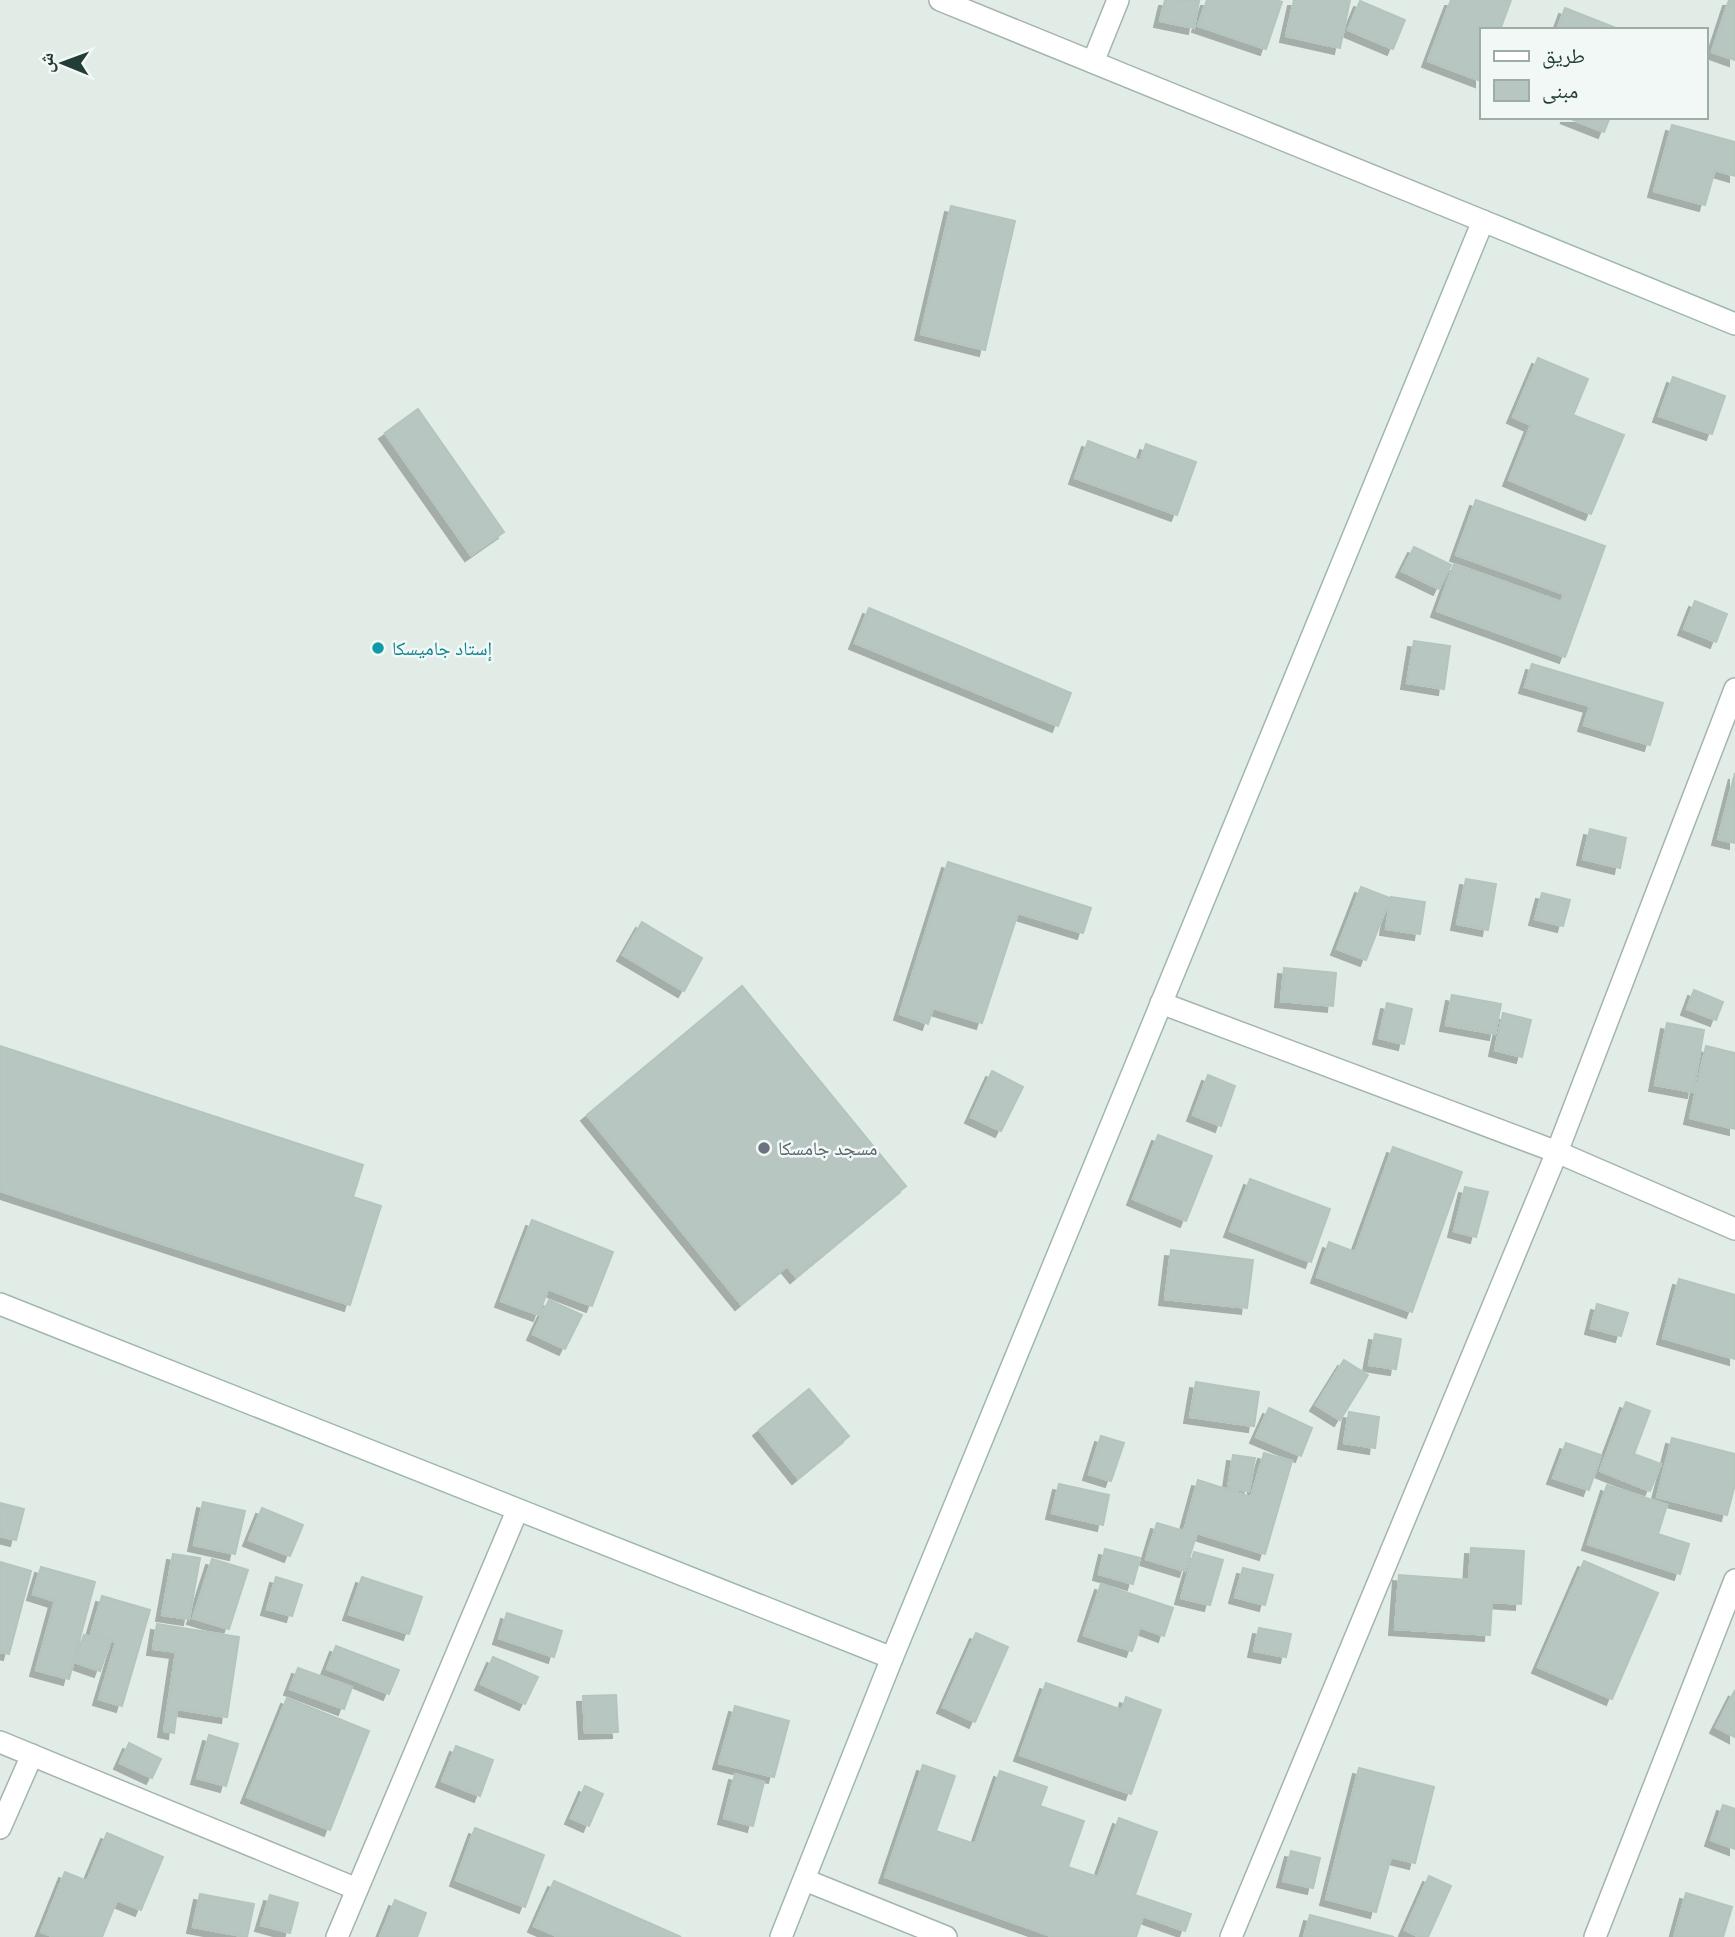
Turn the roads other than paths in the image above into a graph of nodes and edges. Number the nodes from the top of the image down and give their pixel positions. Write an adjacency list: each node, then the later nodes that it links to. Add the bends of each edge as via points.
1 (940, 0): 3 (street)
2 (1118, 0): 3 (street)
3 (1093, 62): 4 (street)
4 (1483, 221): 5 (street); 7 (street)
5 (1735, 324)
6 (1735, 689): 8 (street)
7 (1161, 1003): 8 (street); 13 (street)
8 (1557, 1152): 9 (street); 22 (street)
9 (1735, 1229)
10 (0, 1304): 11 (street)
11 (517, 1511): 13 (street); 18 (street)
12 (1735, 1580): 23 (street)
13 (892, 1658): 17 (street)
14 (0, 1742): 15 (street)
15 (32, 1755): 16 (street); 18 (street)
16 (0, 1828)
17 (805, 1880): 20 (street); 21 (street)
18 (357, 1889): 19 (street)
19 (337, 1937)
20 (781, 1937)
21 (946, 1937)
22 (1231, 1937)
23 (1595, 1937)

